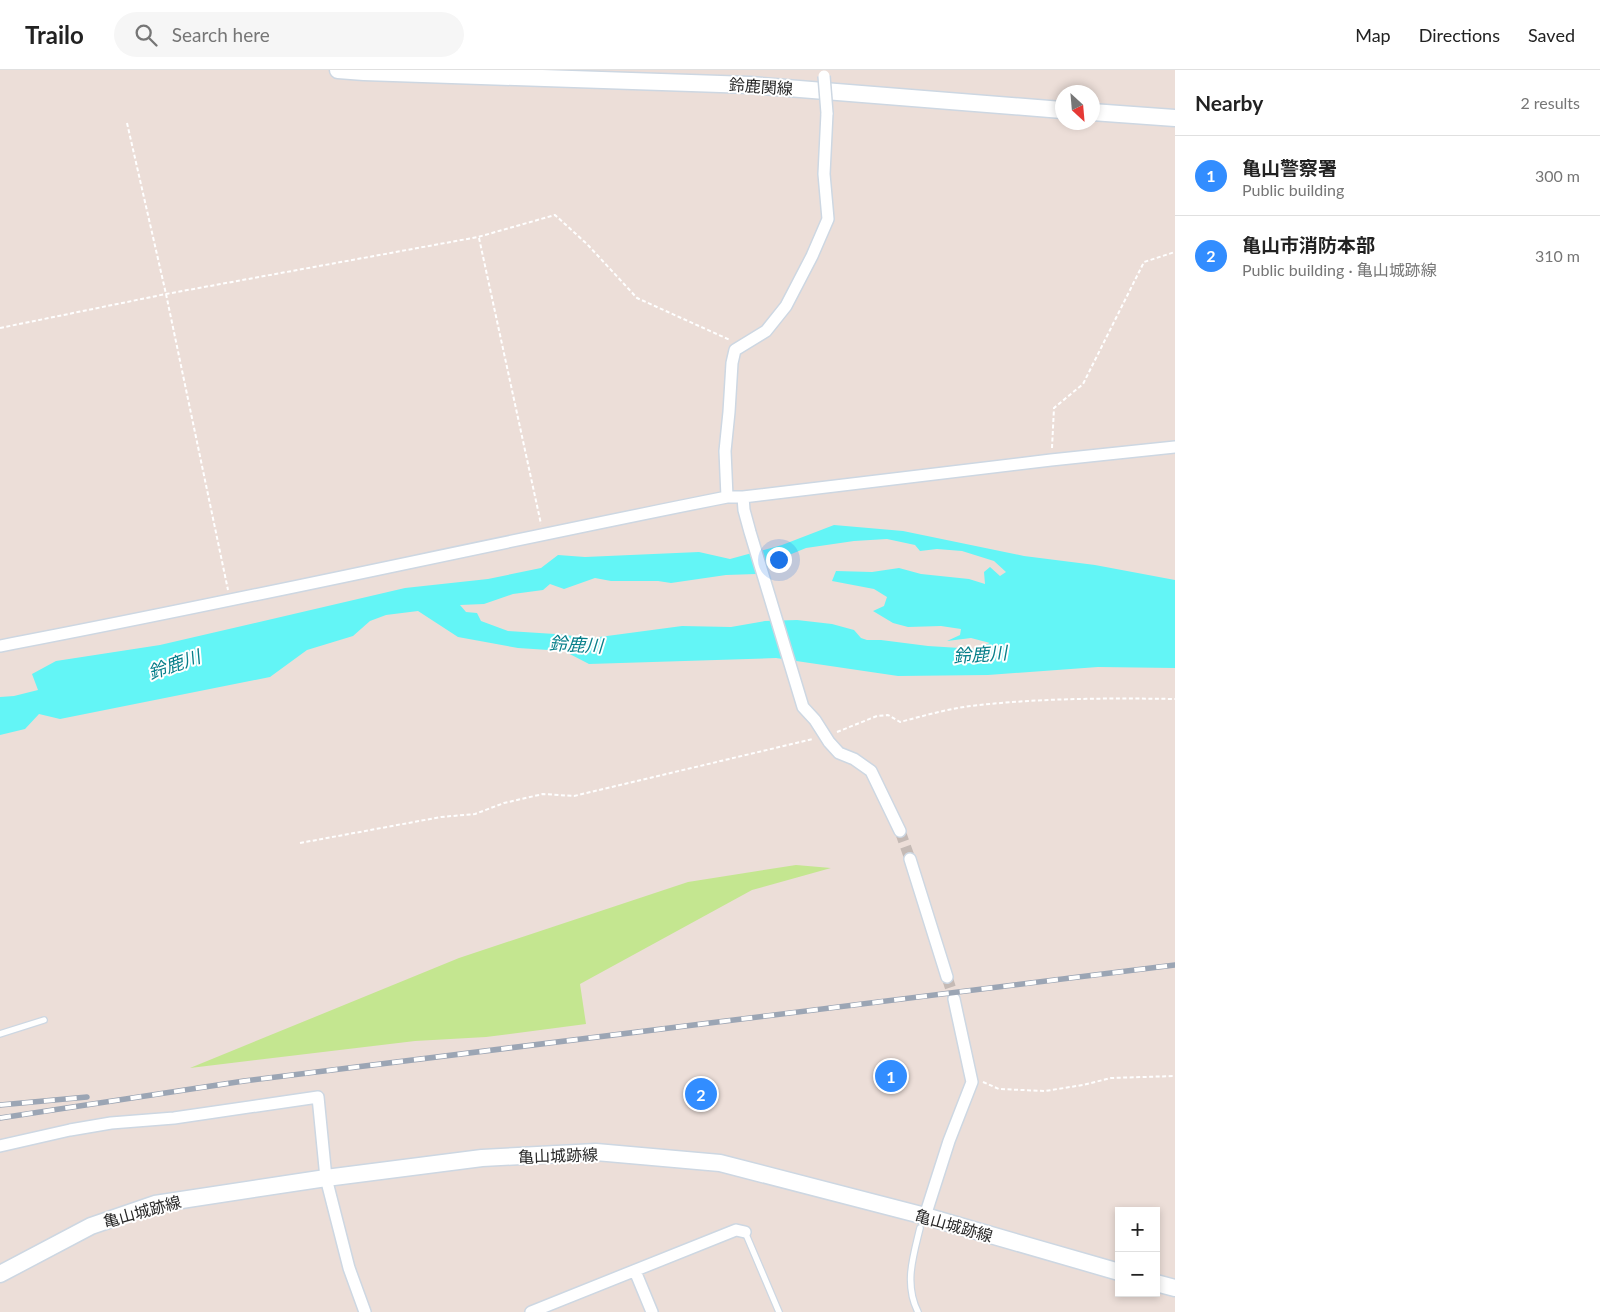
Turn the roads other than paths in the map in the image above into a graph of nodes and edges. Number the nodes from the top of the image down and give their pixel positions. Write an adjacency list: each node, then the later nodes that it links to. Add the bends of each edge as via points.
1 (338, 70): 3 (main road, 鈴鹿関線, via 750,85)
2 (823, 73): 7 (street, bridge, via 827,113 824,174 828,219 786,306 766,331 735,350 725,451)
3 (1055, 109)
4 (1100, 113): 5 (main road)
5 (1175, 118)
6 (1175, 448): 8 (street)
7 (727, 497): 8 (street); 9 (street)
8 (743, 497): 10 (street, via 744,510 803,707 839,753 871,771)
9 (0, 646)
10 (900, 831)
11 (910, 858): 12 (street)
12 (947, 977)
13 (954, 999): 18 (street, via 972,1082)
14 (44, 1020): 15 (lane)
15 (0, 1034)
16 (0, 1146): 17 (street, via 112,1123 174,1118 318,1098)
17 (326, 1178): 18 (main road, 亀山城跡線, via 482,1158 596,1152 720,1163); 22 (main road, 亀山城跡線, via 155,1204 91,1226); 25 (street, via 348,1268)
18 (922, 1222): 21 (main road, 亀山城跡線); 29 (lane, via 909,1280)
19 (745, 1232): 20 (street, via 736,1230); 28 (lane)
20 (635, 1271): 26 (street); 27 (street)
21 (1115, 1271)
22 (0, 1274)
23 (1160, 1284): 24 (main road)
24 (1175, 1288)
25 (364, 1312)
26 (530, 1312)
27 (652, 1312)
28 (779, 1312)
29 (918, 1312)

